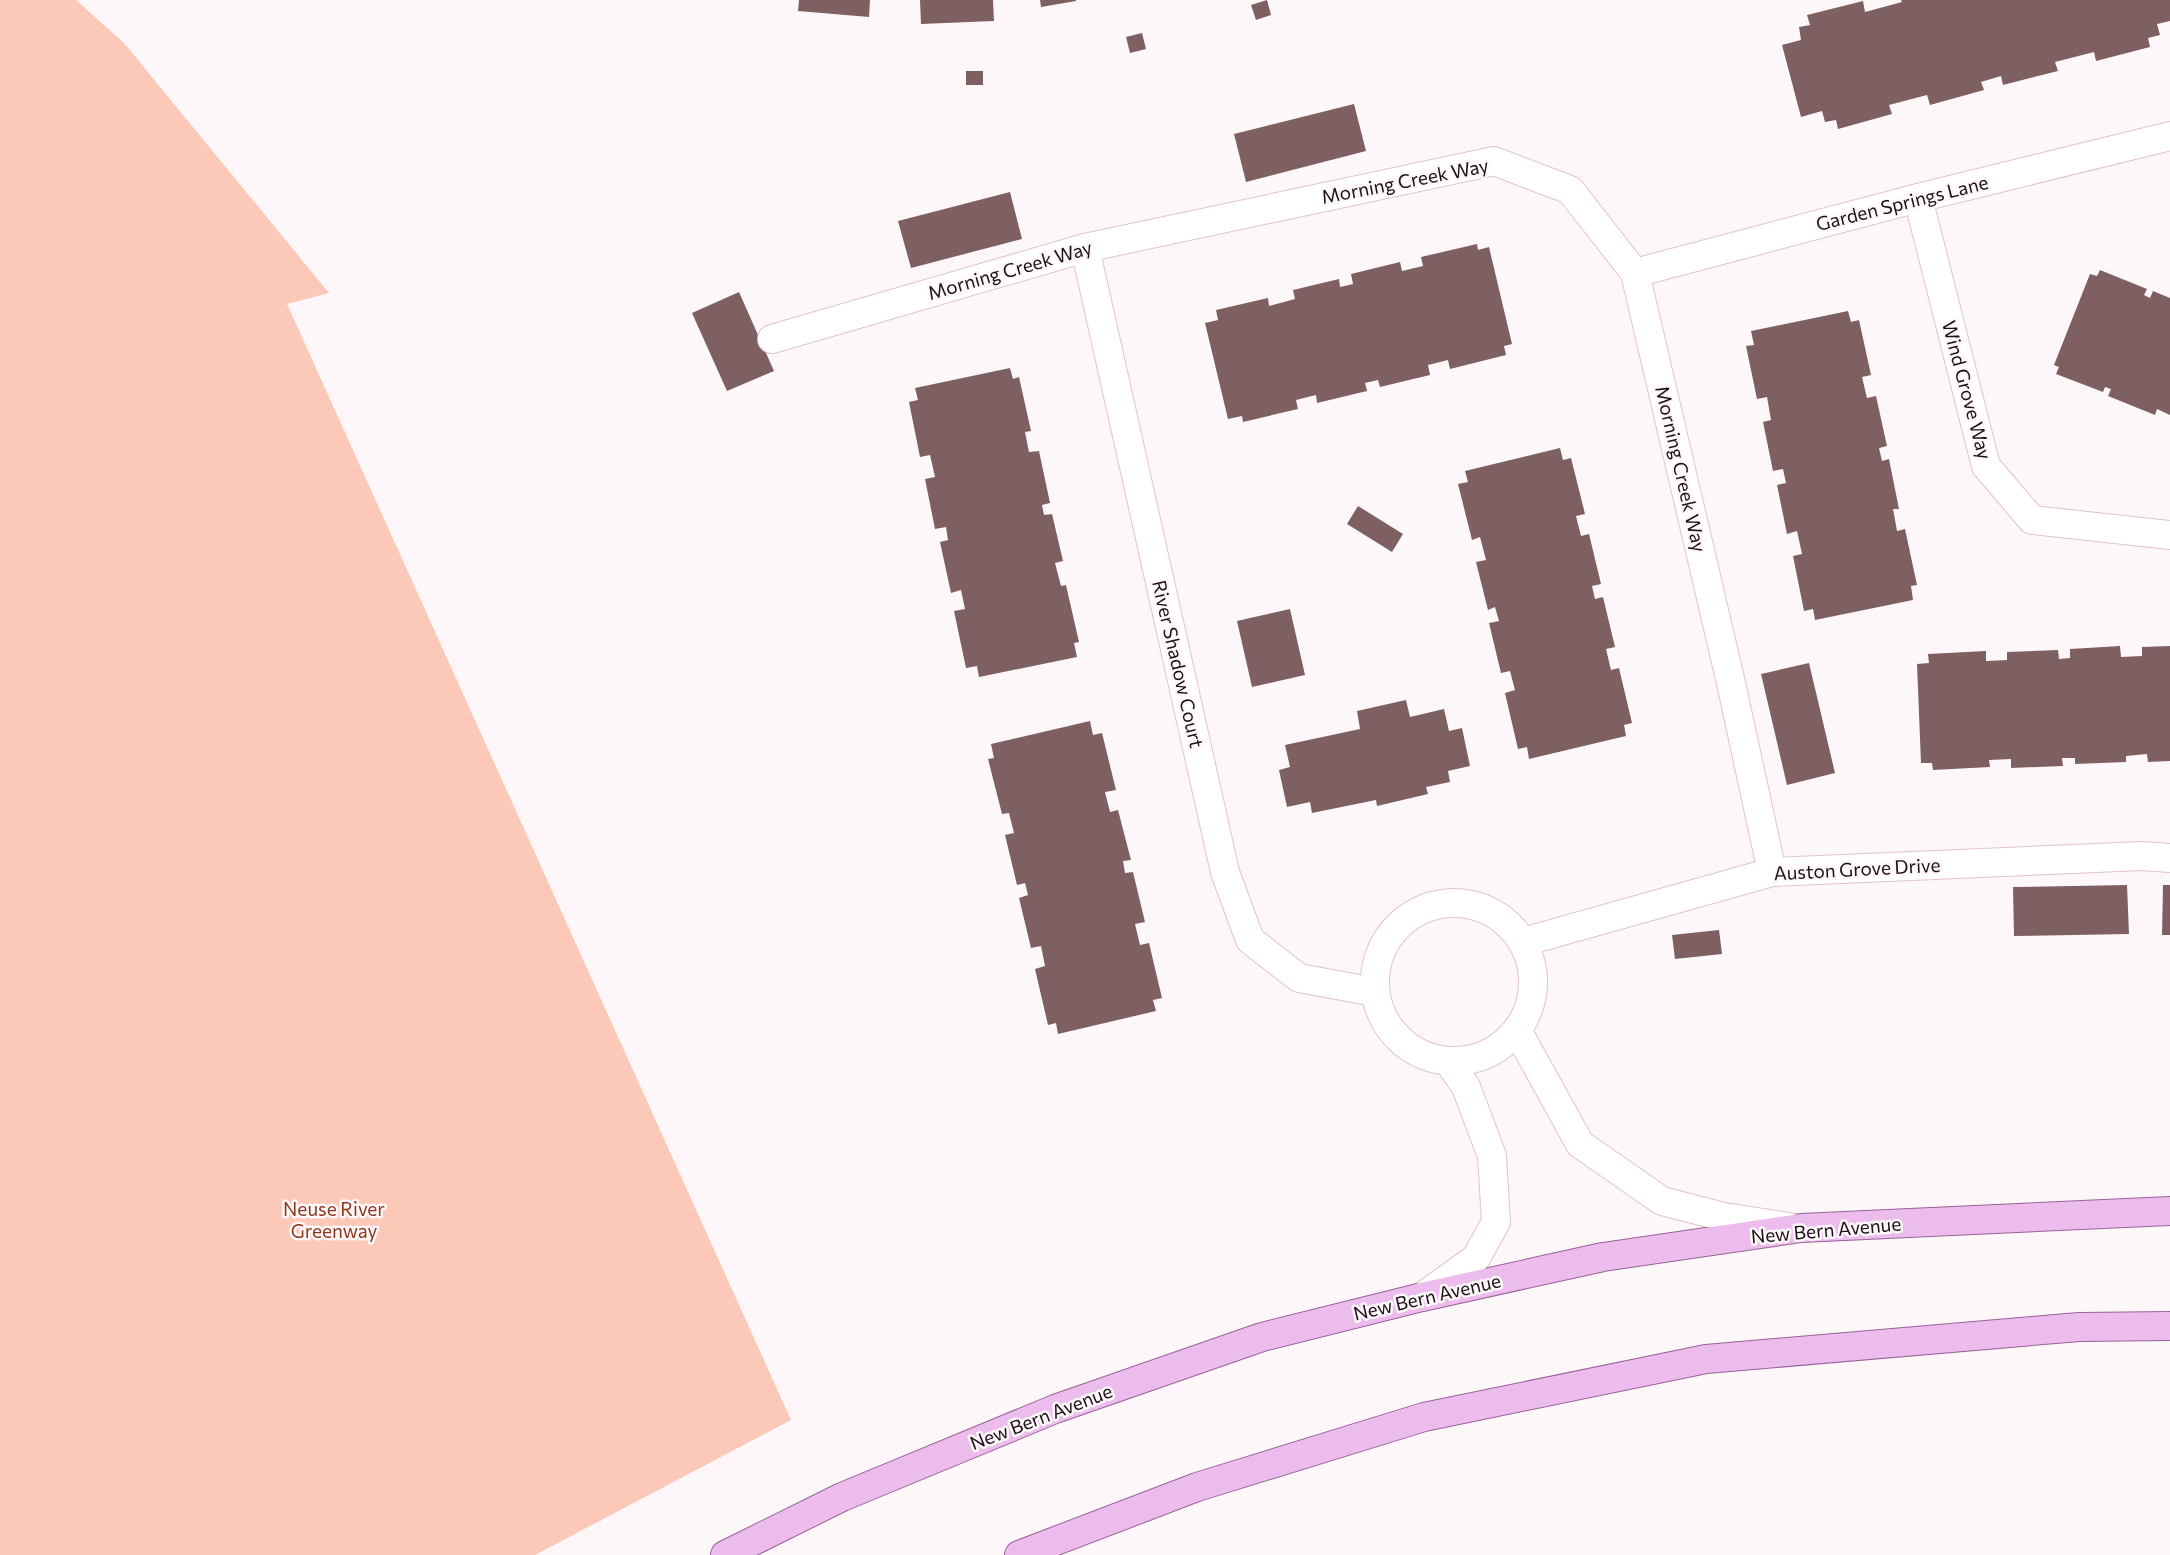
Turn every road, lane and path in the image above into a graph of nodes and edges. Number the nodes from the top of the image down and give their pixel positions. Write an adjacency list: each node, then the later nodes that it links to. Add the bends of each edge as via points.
1 (2170, 136): 2 (street, Garden Springs Lane)
2 (1918, 198): 4 (street, Garden Springs Lane); 6 (street, Wind Grove Way, via 1986,466 2032,520)
3 (1085, 248): 4 (street, Morning Creek Way, via 1494,161 1570,190); 5 (street, Morning Creek Way); 10 (street, River Shadow Court, via 1225,872 1250,940 1299,978)
4 (1635, 273): 8 (street, Morning Creek Way, via 1732,683)
5 (772, 338)
6 (2170, 535)
7 (2170, 858): 8 (street, Auston Grove Drive, via 2142,856)
8 (1772, 872): 9 (street, Auston Grove Drive)
9 (1523, 942): 10 (street, via 1507,922 1485,908 1460,902 1434,905 1409,916 1390,935 1378,958); 11 (street, via 1532,966 1533,992 1526,1017)
10 (1375, 992): 12 (street, via 1379,1011 1392,1034 1413,1051)
11 (1517, 1030): 12 (street, via 1490,1053 1465,1061); 14 (street, via 1580,1144 1588,1150 1662,1201 1724,1217)
12 (1448, 1061): 15 (street, via 1466,1087 1492,1156 1496,1222 1476,1258)
13 (2170, 1212): 14 (main road, New Bern Avenue)
14 (1801, 1228): 15 (main road, New Bern Avenue, via 1603,1257)
15 (1422, 1297): 17 (main road, New Bern Avenue, via 1262,1337 1055,1409 842,1497)
16 (2170, 1326): 18 (main road, via 2079,1327 1706,1359 1424,1417 1197,1487)
17 (725, 1555)
18 (1019, 1555)

